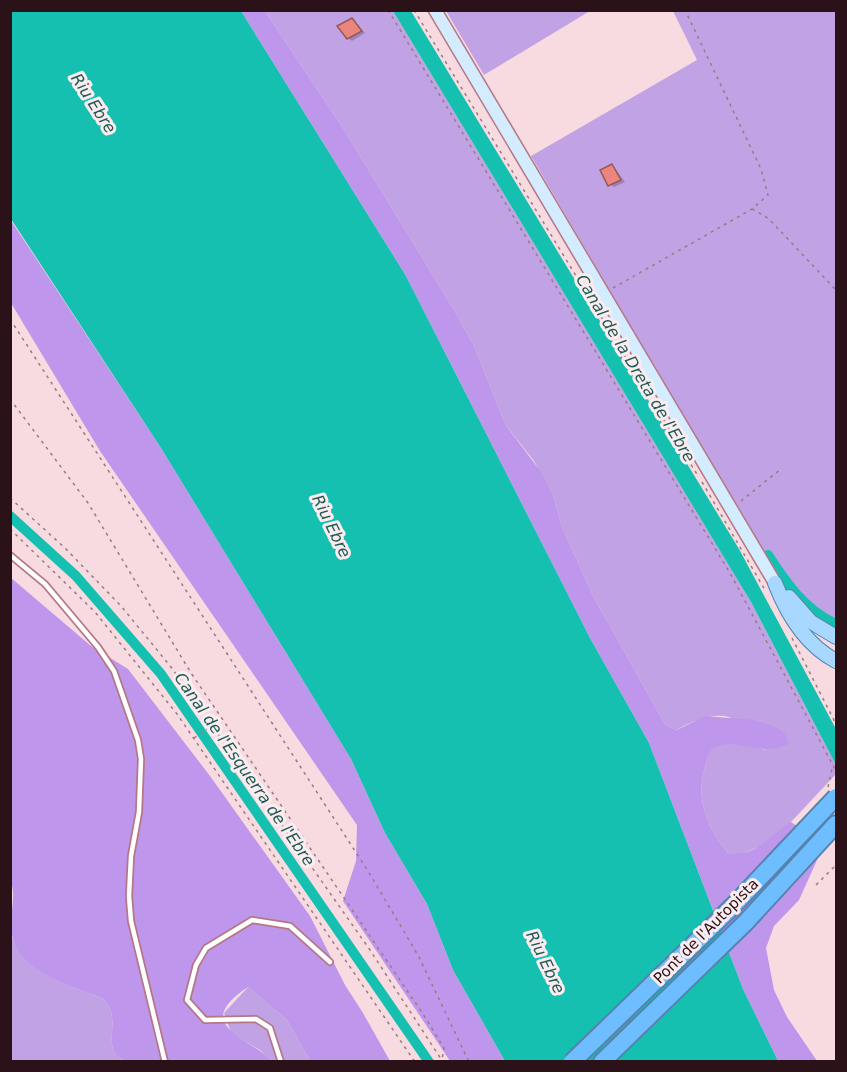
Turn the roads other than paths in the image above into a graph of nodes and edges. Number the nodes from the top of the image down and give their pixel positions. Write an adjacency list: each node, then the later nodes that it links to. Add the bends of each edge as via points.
1 (435, 10): 3 (street)
2 (10, 555): 9 (lane, via 45,584 114,670 138,740 139,812 130,856 131,921)
3 (775, 583): 4 (main road, via 812,622); 5 (main road, via 801,630)
4 (835, 638): 5 (main road, via 832,651)
5 (836, 661)
6 (837, 796): 11 (highway, Pont de l'Autopista, bridge, via 734,905)
7 (837, 825): 12 (highway, Pont de l'Autopista, via 746,922)
8 (330, 962): 10 (lane, via 290,926 252,920 206,948 196,965 187,1000 196,1012 205,1020 256,1018 270,1028)
9 (165, 1062)
10 (281, 1062)
11 (572, 1062)
12 (602, 1062)

